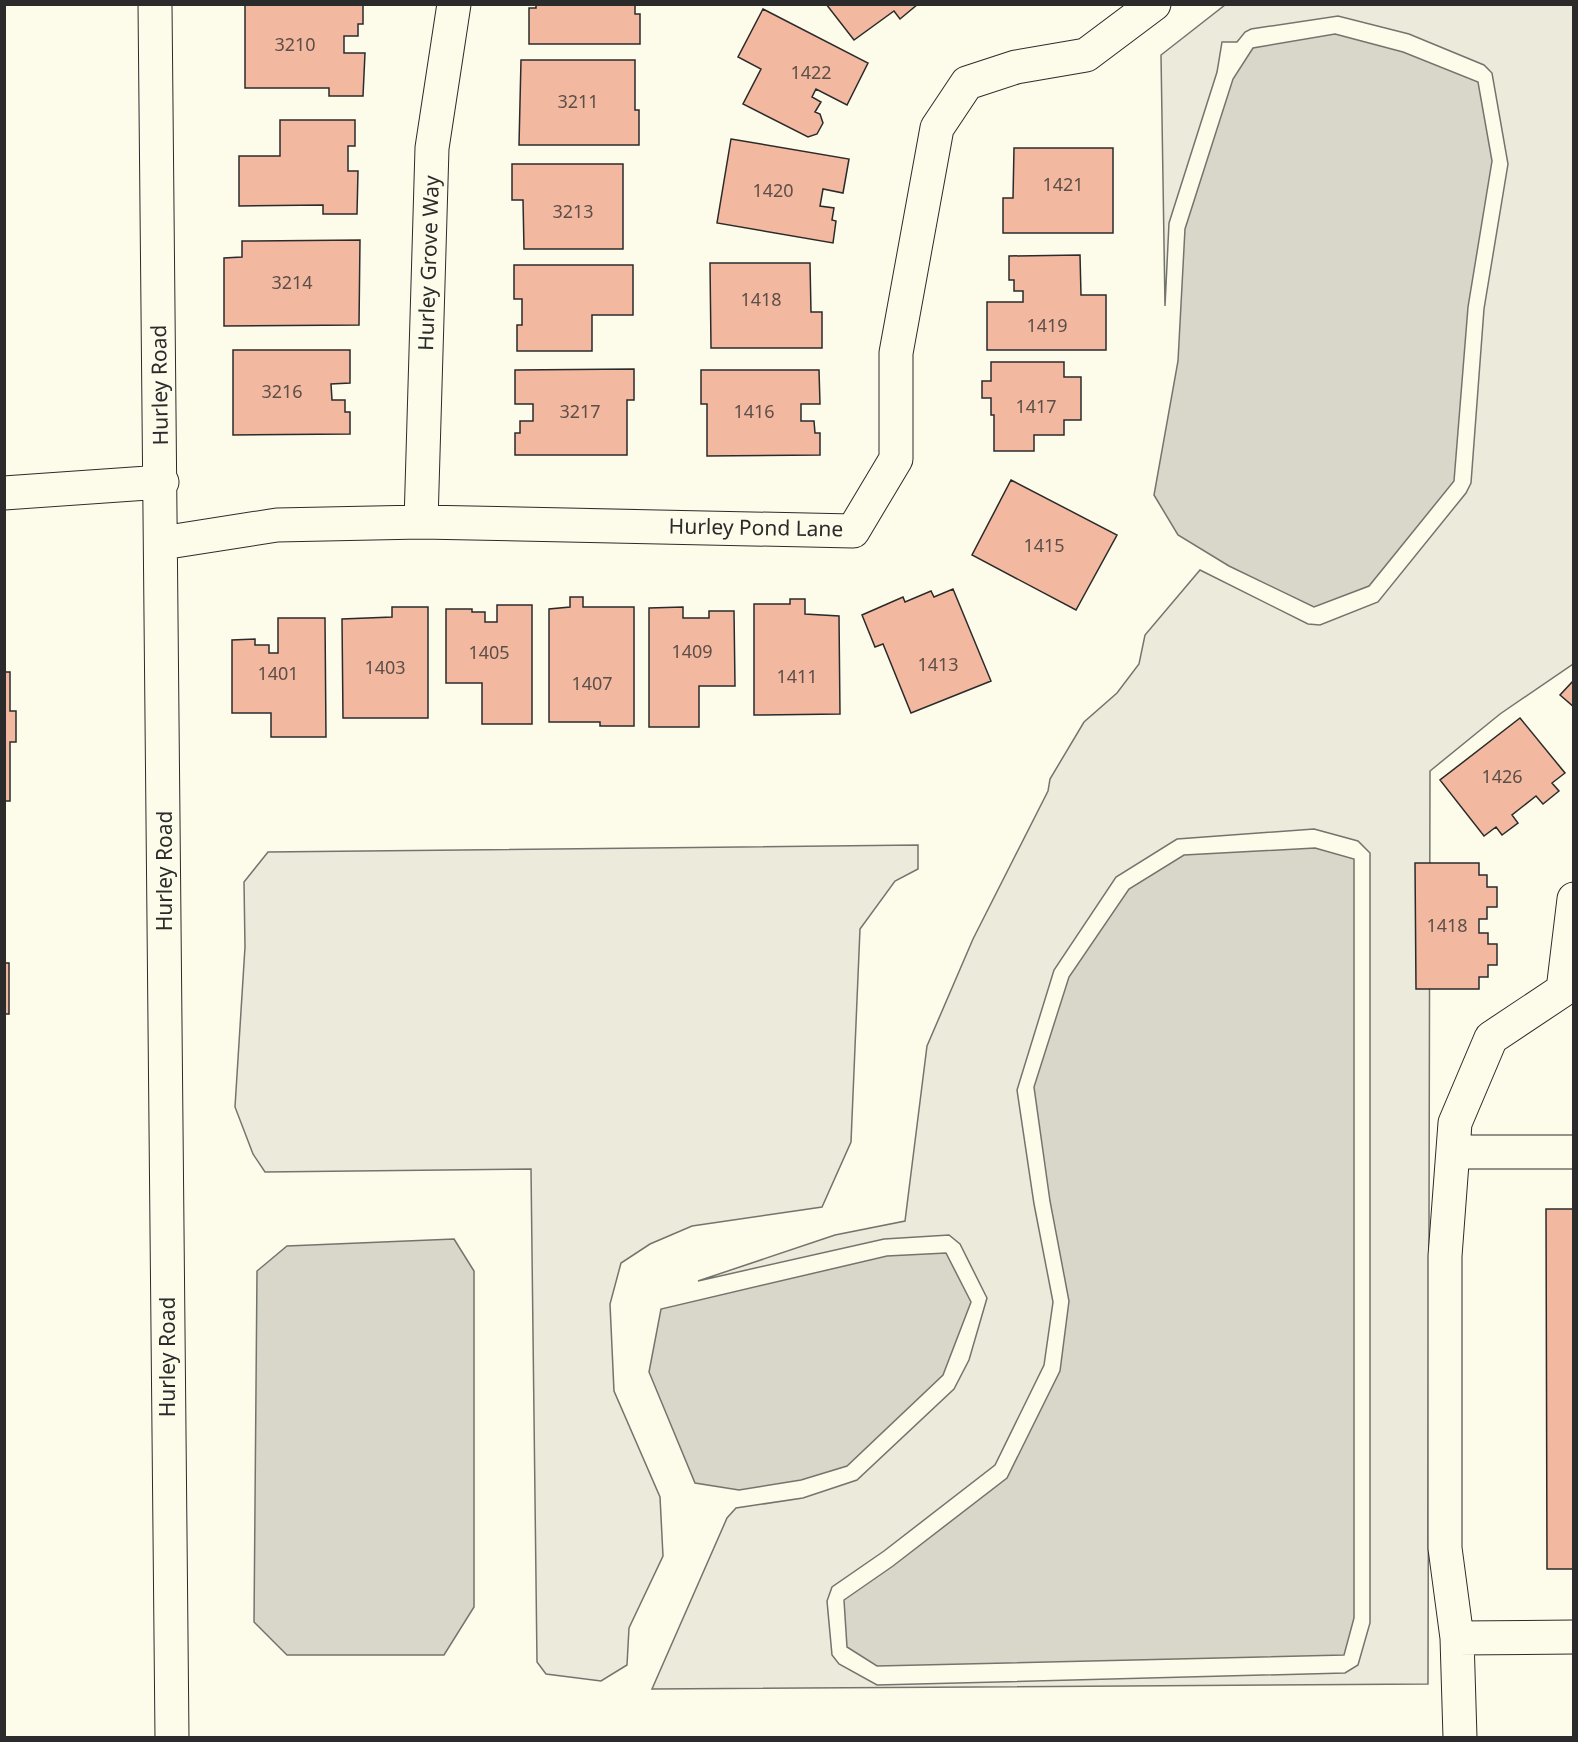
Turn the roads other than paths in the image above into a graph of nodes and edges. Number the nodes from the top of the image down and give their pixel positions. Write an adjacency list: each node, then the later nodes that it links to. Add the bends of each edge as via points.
1 (155, 4): 4 (street, Hurley Road)
2 (454, 4): 6 (street, Hurley Grove Way, via 432,148)
3 (1154, 4): 6 (street, Hurley Pond Lane, via 1086,55 1016,67 968,83 937,128 896,353 896,459 853,531)
4 (162, 482): 5 (street); 7 (street, Hurley Road)
5 (4, 493)
6 (422, 522): 7 (street, Hurley Pond Lane, via 277,525)
7 (162, 543): 13 (street, Hurley Road)
8 (1574, 899): 9 (street, via 1563,990 1491,1038 1455,1123)
9 (1453, 1152): 10 (street); 12 (street, via 1445,1257 1445,1548)
10 (1574, 1152)
11 (1574, 1637): 12 (street)
12 (1457, 1638): 14 (street)
13 (172, 1737)
14 (1460, 1737)

